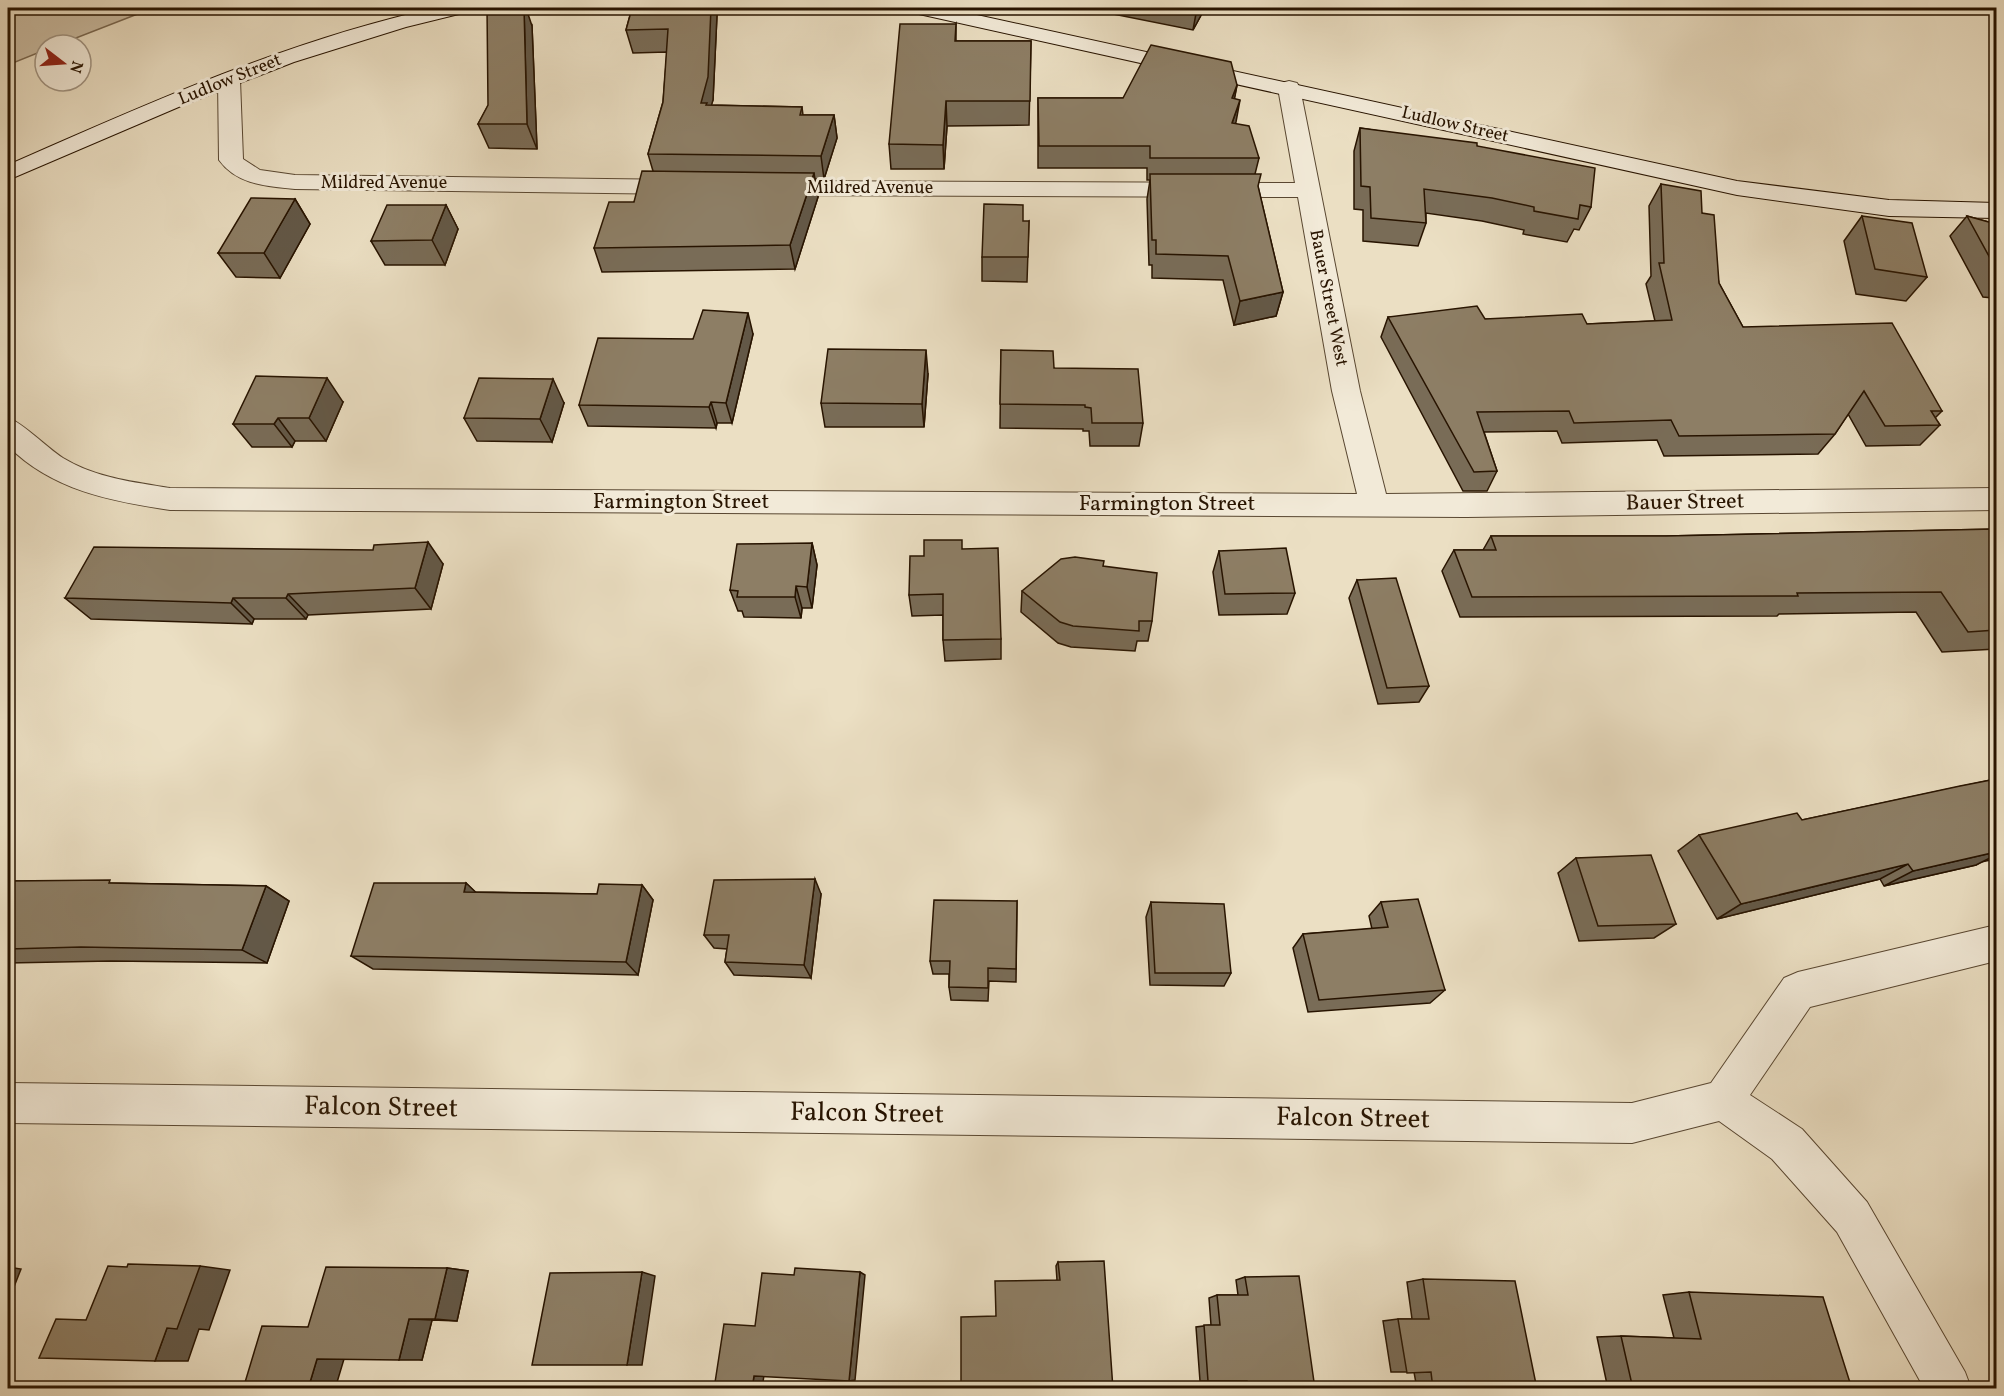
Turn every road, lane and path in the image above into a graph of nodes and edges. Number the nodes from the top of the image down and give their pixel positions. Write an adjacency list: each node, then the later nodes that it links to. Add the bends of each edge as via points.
1 (460, 8): 4 (street, Ludlow Street, via 328,42)
2 (919, 8): 3 (street, Ludlow Street)
3 (953, 11): 5 (street, Ludlow Street)
4 (229, 80): 6 (street, Ludlow Street); 7 (street, Mildred Avenue, via 231,160 241,171 262,178 295,182)
5 (1289, 88): 9 (street, Bauer Street West); 10 (street, Ludlow Street, via 1737,188 1889,208)
6 (8, 173)
7 (711, 187)
8 (747, 188): 9 (street, Mildred Avenue)
9 (1307, 190): 13 (street, Bauer Street West, via 1346,391)
10 (1995, 213)
11 (8, 428): 13 (street, Farmington Street, via 17,441 61,472 88,484 170,499)
12 (1996, 499): 13 (street, Bauer Street)
13 (1374, 505)
14 (1996, 943): 15 (street, via 1798,991)
15 (1723, 1100): 16 (street, Falcon Street, via 1632,1123); 17 (street, via 1787,1144 1852,1217)
16 (8, 1103)
17 (1949, 1389)

